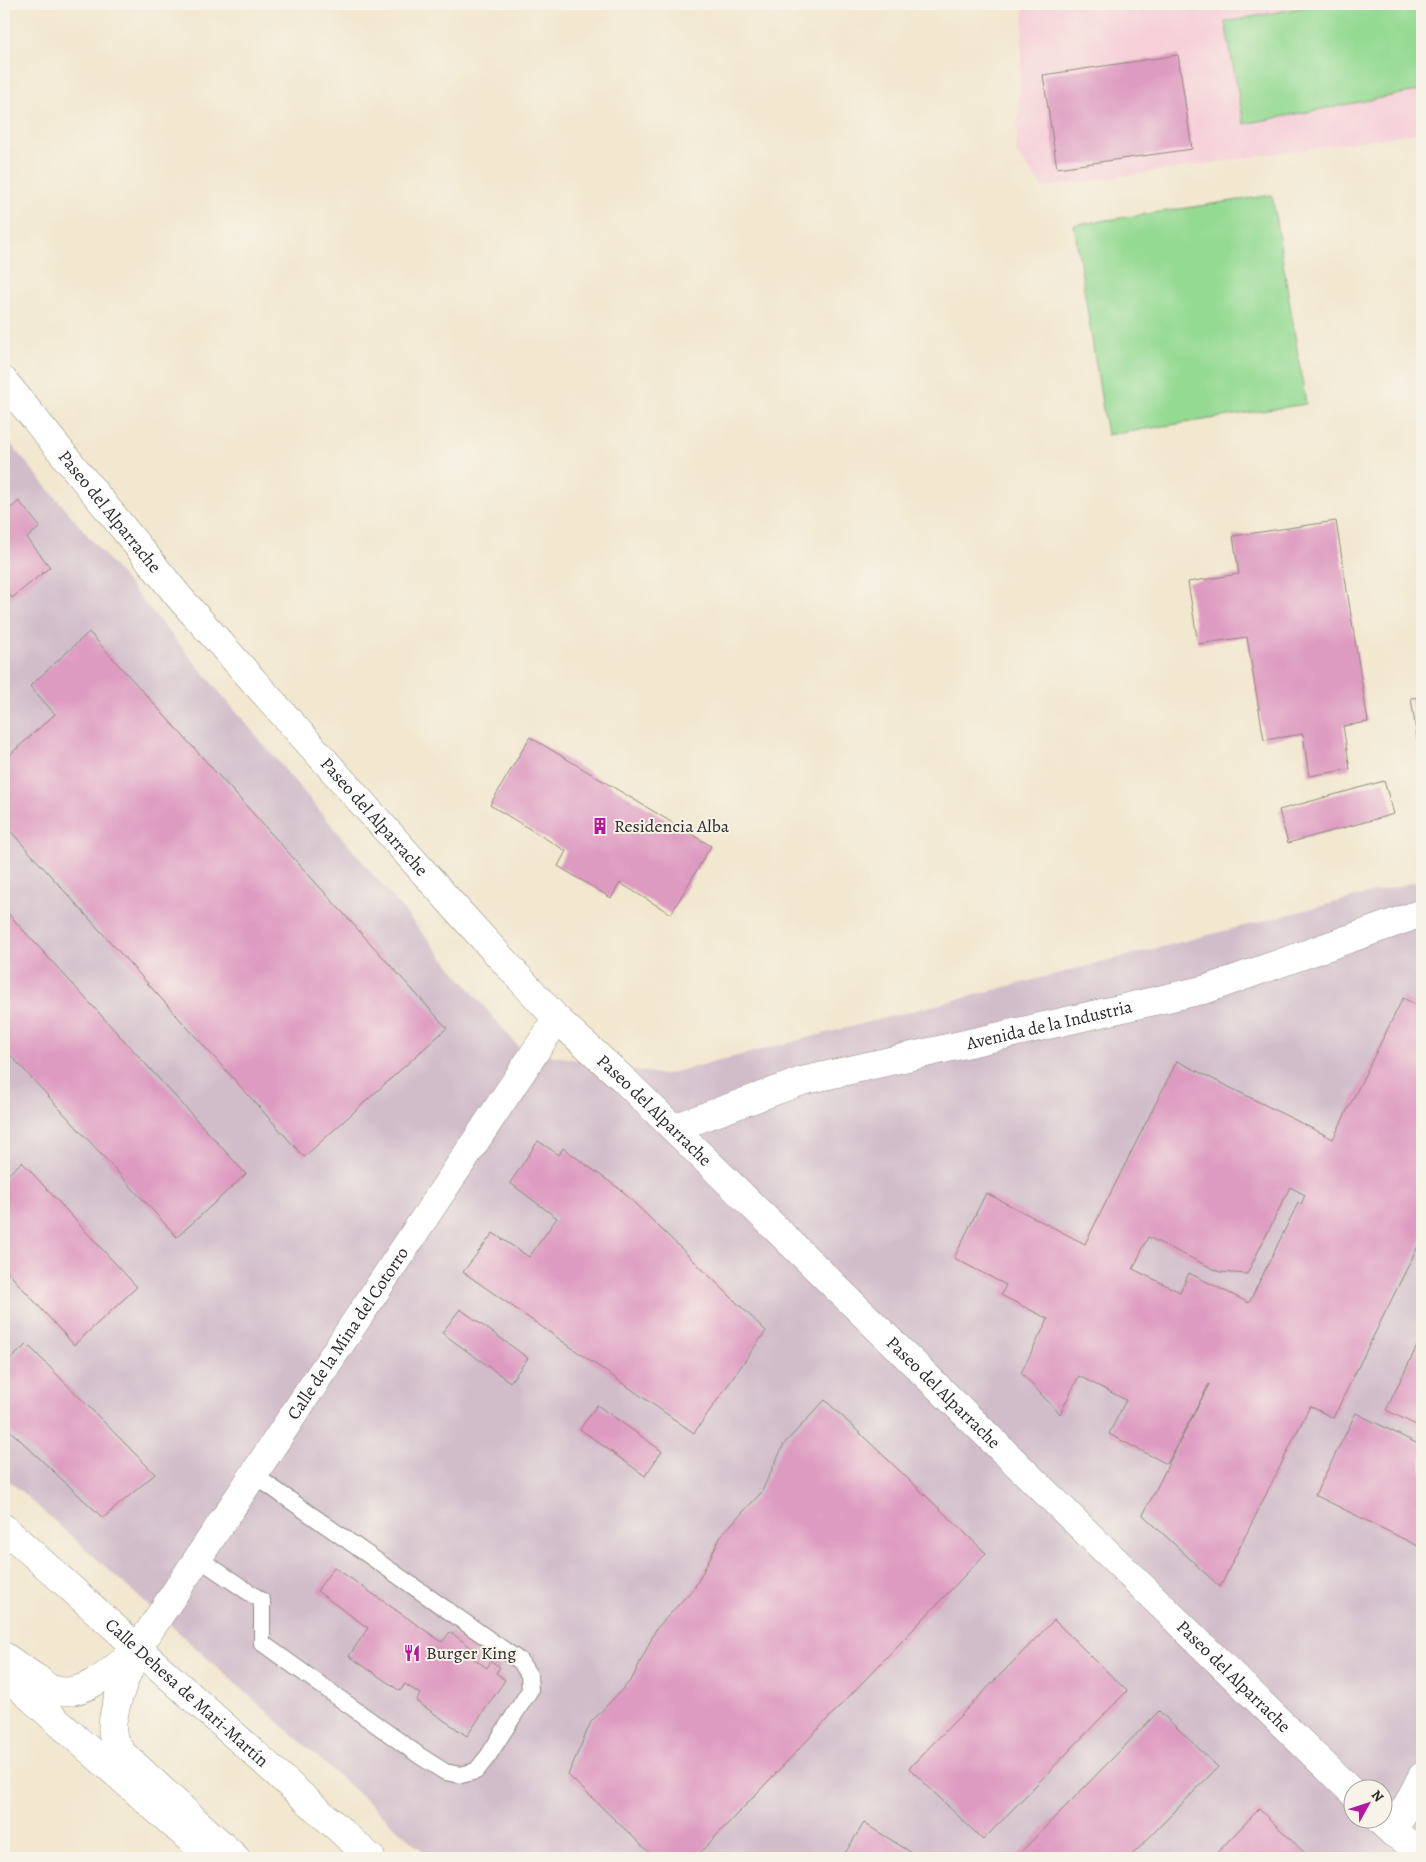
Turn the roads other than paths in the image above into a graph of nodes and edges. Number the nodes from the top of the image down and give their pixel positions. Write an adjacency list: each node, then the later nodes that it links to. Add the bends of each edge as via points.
1 (4, 381): 3 (main road, Paseo del Alparrache, via 179,597)
2 (1422, 912): 4 (main road, Avenida de la Industria, via 1207,989 802,1080)
3 (557, 1019): 4 (main road, Paseo del Alparrache); 5 (main road, Calle de la Mina del Cotorro)
4 (674, 1128): 12 (main road, Paseo del Alparrache)
5 (254, 1475): 7 (main road, Calle de la Mina del Cotorro); 7 (lane, via 520,1661 529,1675 530,1690 488,1756 476,1771 461,1775 446,1772 420,1756 262,1643 262,1601)
6 (4, 1528): 8 (main road, Calle Dehesa de Mari-Martín)
7 (198, 1558): 8 (main road, Calle de la Mina del Cotorro)
8 (138, 1648): 9 (main road, via 114,1671 97,1681 77,1690 64,1691 52,1689); 17 (main road, via 112,1721 114,1740 122,1753); 18 (main road, Calle Dehesa de Mari-Martín)
9 (4, 1656)
10 (4, 1674): 16 (main road)
11 (1422, 1776): 13 (main road)
12 (1344, 1784)
13 (1394, 1815)
14 (1392, 1830): 15 (main road)
15 (1422, 1851)
16 (212, 1858)
17 (236, 1858)
18 (371, 1858)

